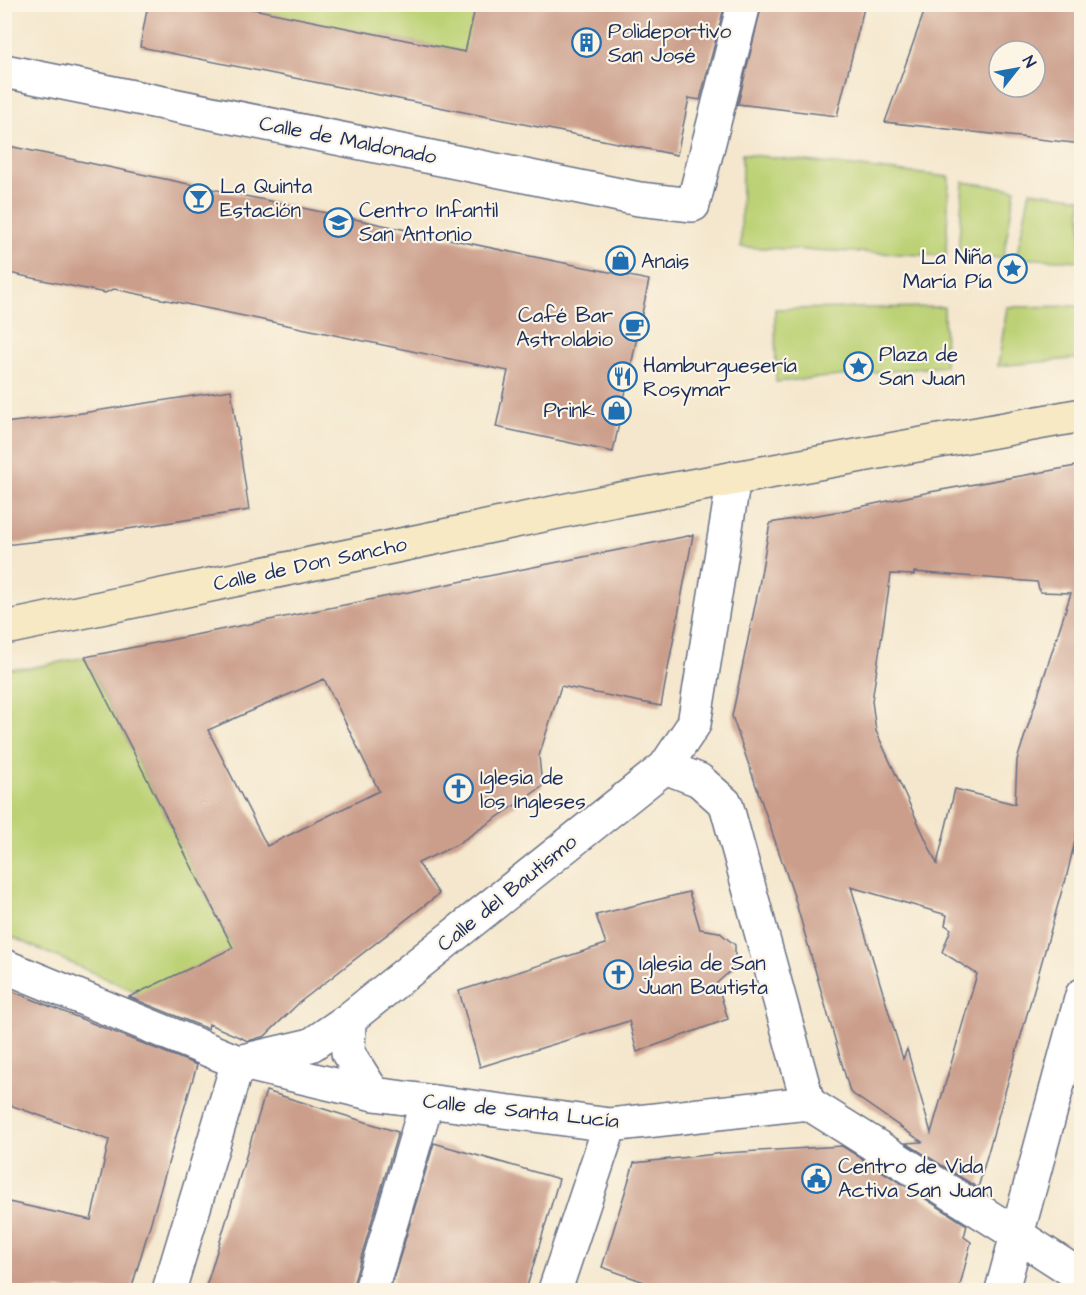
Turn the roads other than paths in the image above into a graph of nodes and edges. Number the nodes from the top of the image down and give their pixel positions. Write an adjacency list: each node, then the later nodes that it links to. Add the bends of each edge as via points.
1 (744, 4): 2 (street, Calle de Maldonado, via 693,205 639,199)
2 (4, 70)
3 (1082, 415): 4 (street)
4 (734, 478): 5 (street, Calle de Don Sancho); 6 (street, Calle del Bautismo, via 694,724)
5 (4, 627)
6 (665, 767): 9 (street, Calle del Bautismo); 13 (street, via 699,780 726,804)
7 (4, 966): 10 (street, Calle de Santa Lucía)
8 (1082, 995): 15 (street)
9 (349, 1018): 10 (street, Calle del Bautismo, via 311,1046); 11 (street, via 348,1053)
10 (238, 1062): 11 (street, Calle de Santa Lucía); 18 (street)
11 (374, 1094): 12 (street, Calle de Santa Lucía)
12 (427, 1101): 14 (street, Calle de Santa Lucía); 19 (street)
13 (808, 1103): 14 (street, Calle de Santa Lucía); 15 (street)
14 (610, 1125): 17 (street)
15 (1016, 1234): 16 (street); 20 (street)
16 (1082, 1277)
17 (560, 1289)
18 (169, 1290)
19 (371, 1290)
20 (1002, 1290)

